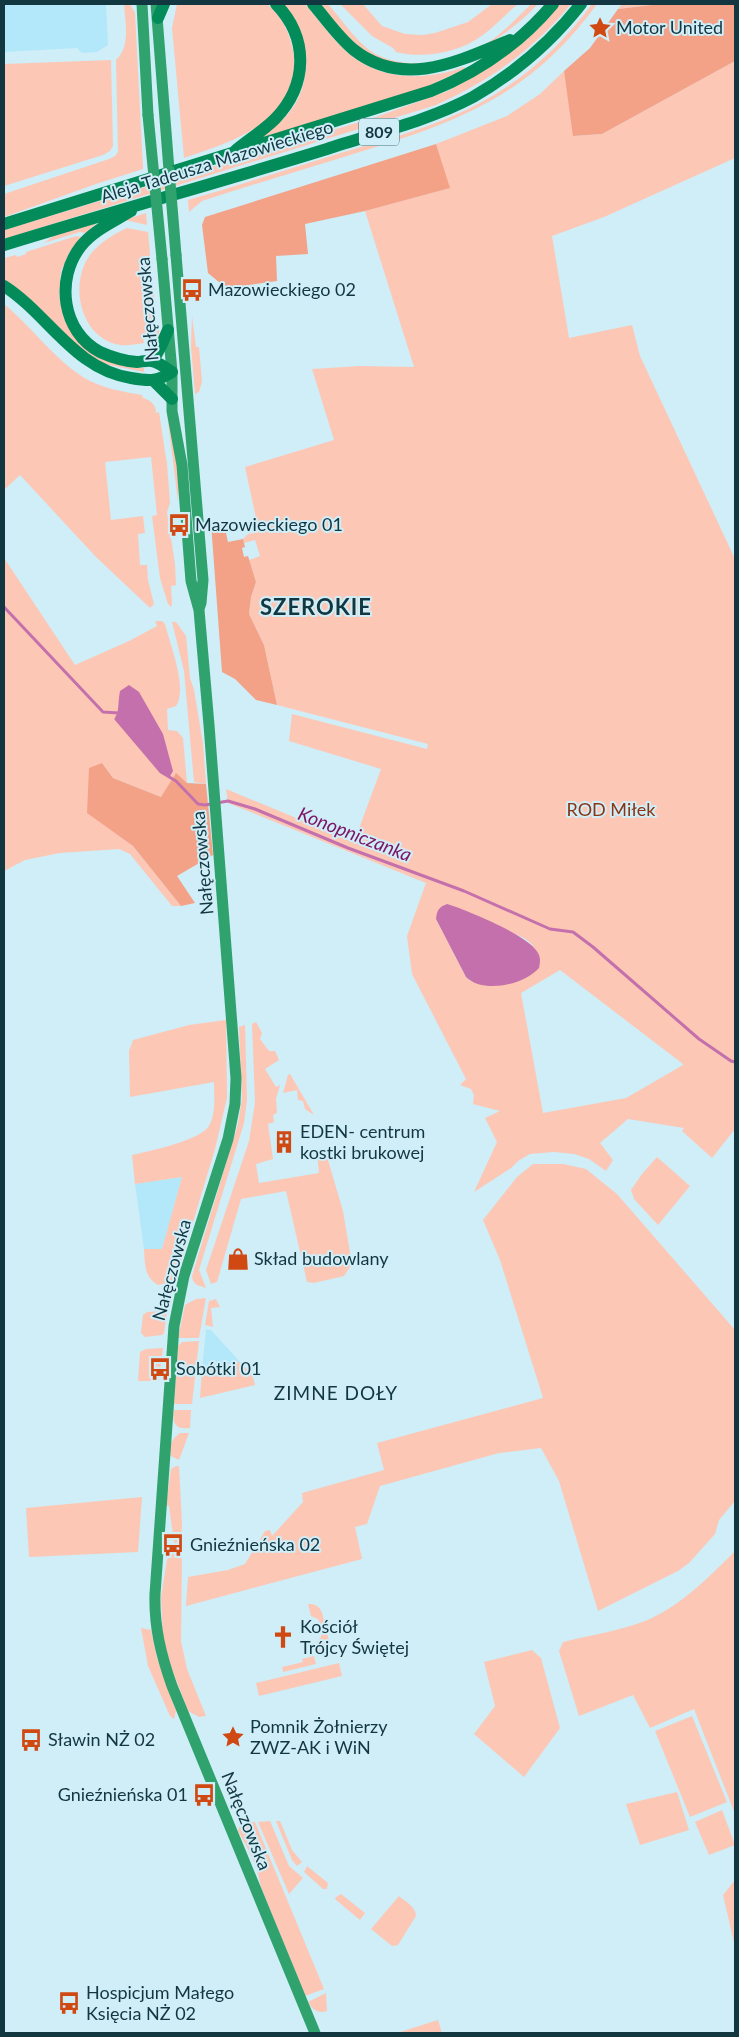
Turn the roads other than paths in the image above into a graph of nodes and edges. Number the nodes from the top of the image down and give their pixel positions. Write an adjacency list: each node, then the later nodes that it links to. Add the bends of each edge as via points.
1 (142, 4): 15 (main road, Nałęczowska, bridge, via 148,115)
2 (156, 4): 8 (main road, Nałęczowska)
3 (164, 4): 8 (main road)
4 (276, 4): 10 (main road, via 290,22 296,37 300,60 296,88 275,119)
5 (313, 4): 9 (main road, via 354,50 391,68 448,65)
6 (552, 4): 9 (main road, Aleja Tadeusza Mazowieckiego / 809)
7 (581, 4): 11 (main road, Aleja Tadeusza Mazowieckiego / 809, via 526,61 460,103 392,128)
8 (158, 18): 18 (main road, Nałęczowska, bridge)
9 (522, 35): 10 (main road, Aleja Tadeusza Mazowieckiego / 809, via 480,67 440,88)
10 (232, 154): 12 (main road, Aleja Tadeusza Mazowieckiego / 809)
11 (146, 202): 13 (main road, Aleja Tadeusza Mazowieckiego / 809); 16 (main road, via 103,227 81,246 69,267 65,296 70,319 89,344 124,360)
12 (4, 224)
13 (4, 245)
14 (4, 286): 19 (main road, via 92,364 123,376)
15 (168, 330): 16 (main road); 17 (main road, Nałęczowska)
16 (152, 361): 17 (main road)
17 (172, 372): 18 (main road); 19 (main road); 20 (main road, Nałęczowska)
18 (185, 372): 21 (main road, Nałęczowska, via 203,580)
19 (154, 381): 20 (main road)
20 (172, 399): 21 (main road, Nałęczowska, via 182,465 191,581)
21 (199, 610): 22 (main road, Nałęczowska, via 234,1039 236,1099 228,1139 184,1276 174,1326 155,1624 160,1651 176,1694)
22 (315, 2033)

